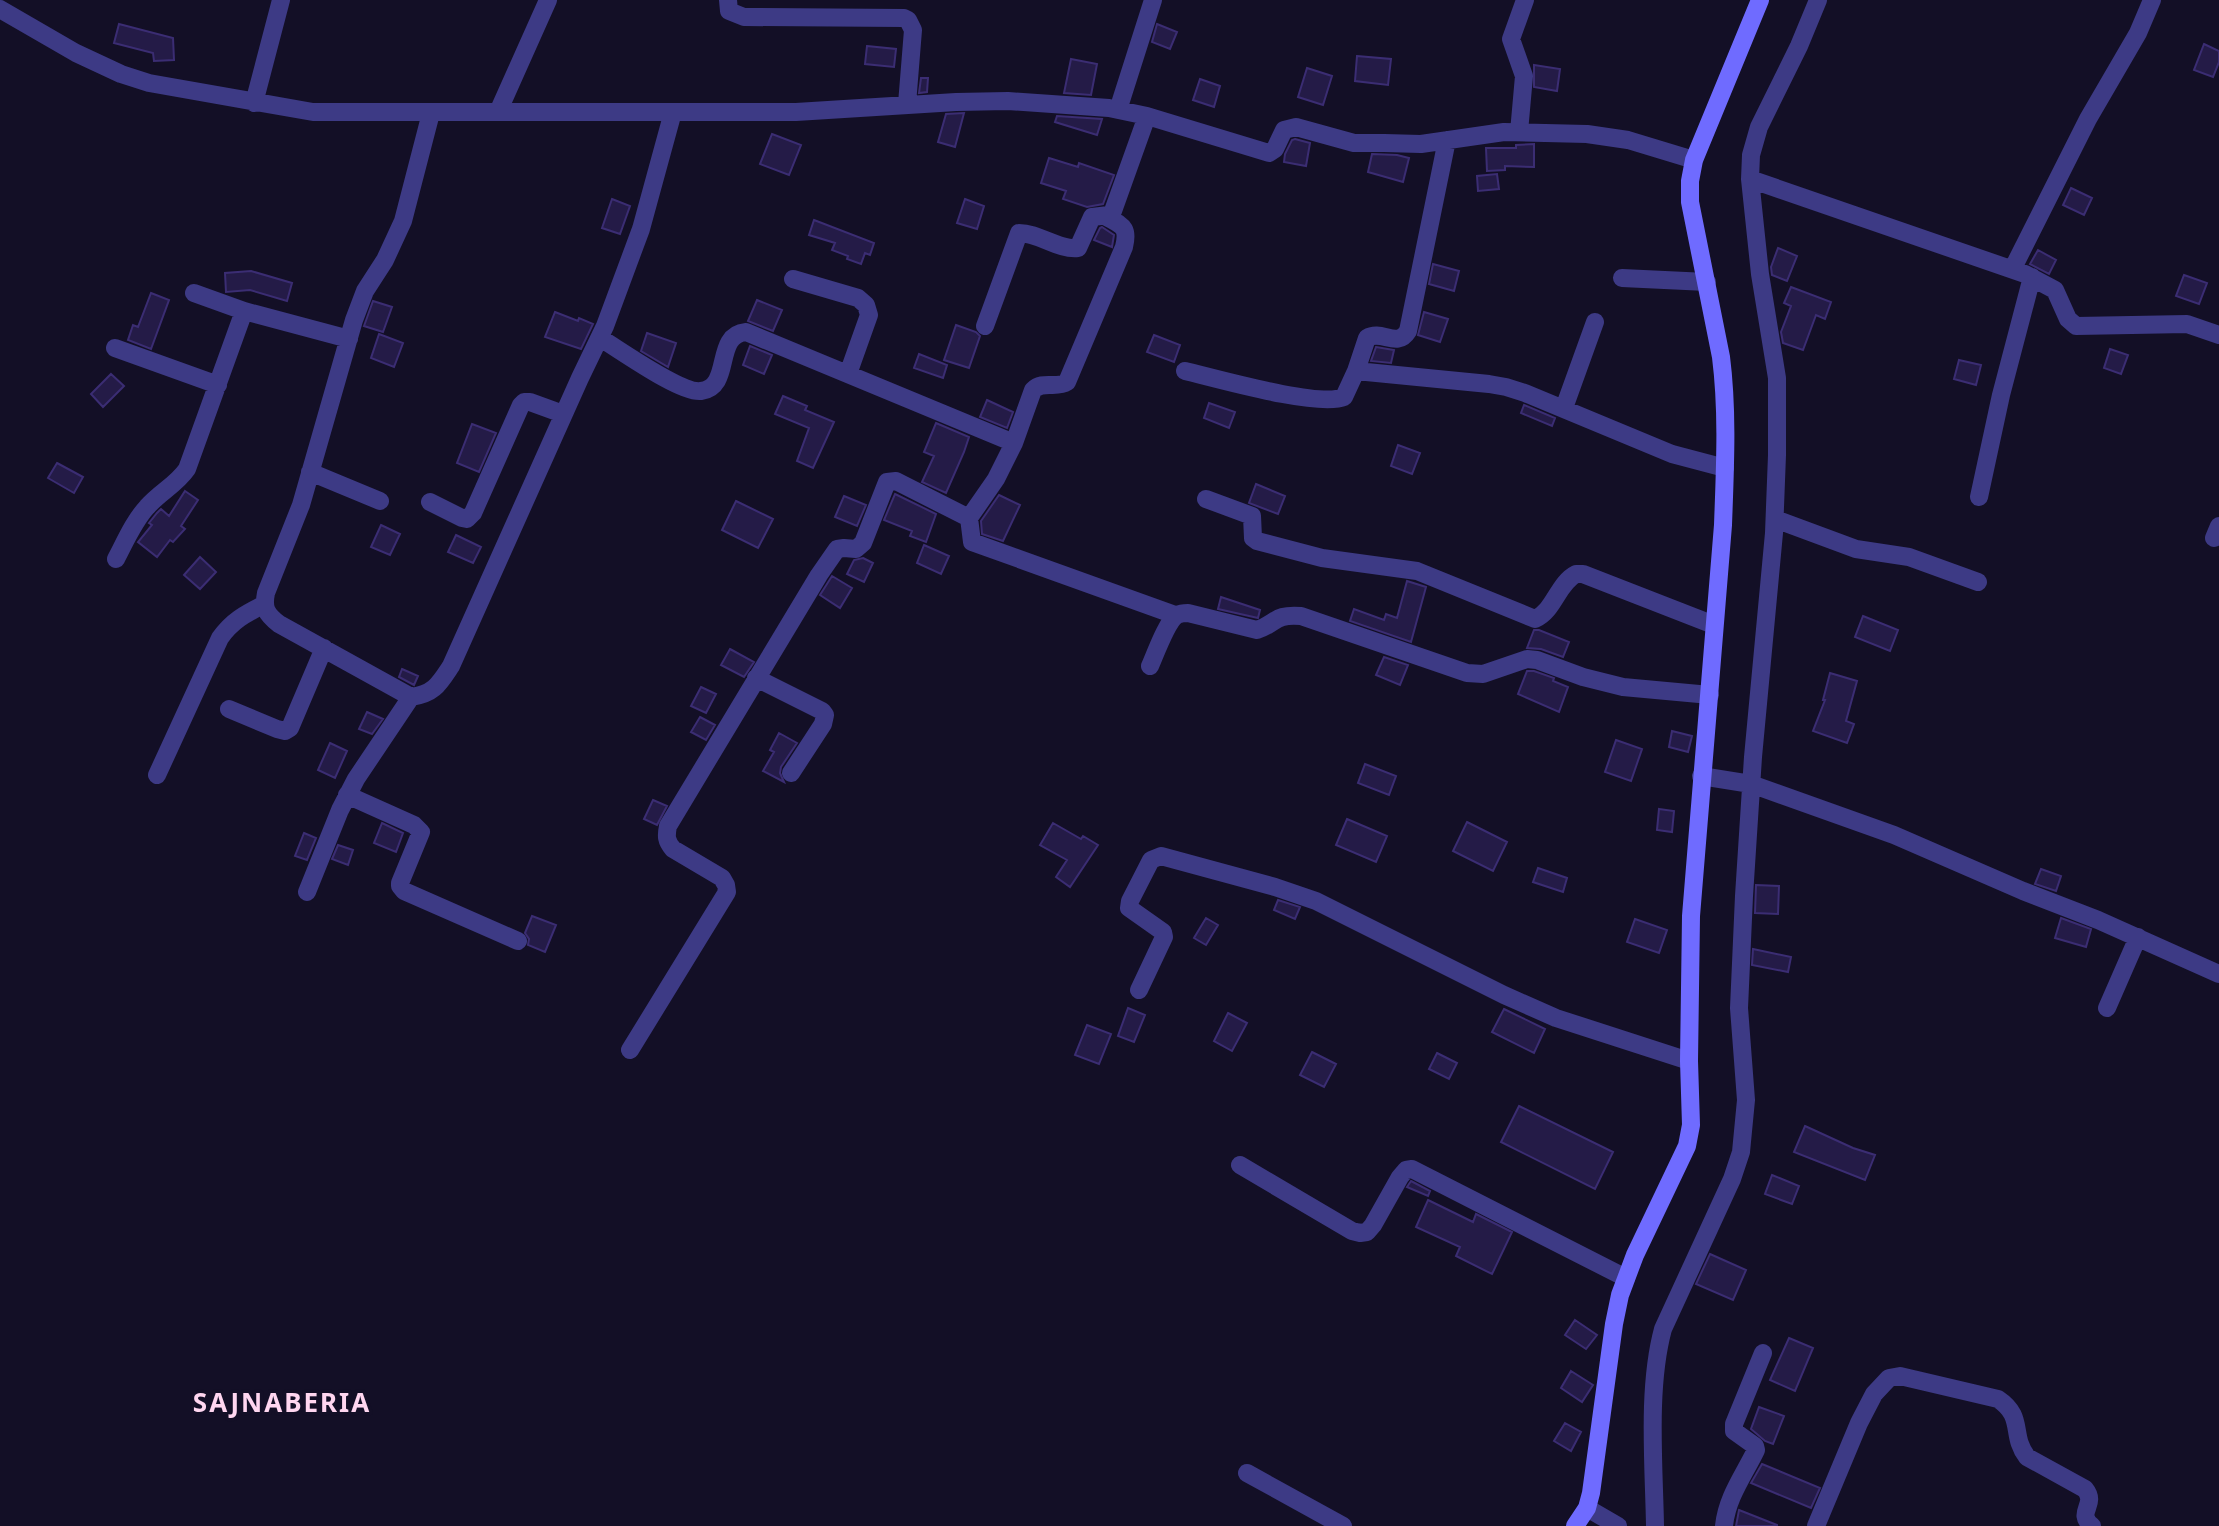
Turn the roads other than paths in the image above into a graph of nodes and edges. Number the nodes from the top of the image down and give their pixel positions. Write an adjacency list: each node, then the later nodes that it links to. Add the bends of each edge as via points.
1 (281, 0): 10 (street)
2 (548, 0): 13 (street)
3 (728, 0): 11 (street, via 729,11 744,17 908,20 913,30)
4 (1153, 0): 12 (street)
5 (1525, 0): 17 (street, via 1511,39 1524,76)
6 (1760, 0): 19 (main road)
7 (1818, 0): 20 (street, via 1759,127)
8 (2152, 0): 22 (street)
9 (0, 9): 10 (street, via 121,74)
10 (254, 103): 15 (street, via 313,112)
11 (907, 104): 12 (street, via 1007,101); 14 (street, via 796,112)
12 (1118, 110): 16 (street)
13 (498, 112): 14 (street); 15 (street)
14 (673, 112): 32 (street, via 641,229)
15 (431, 113): 33 (street, via 403,221 365,291)
16 (1147, 116): 18 (street, via 1269,153 1284,130 1296,127 1354,143); 21 (street, via 1115,206)
17 (1519, 132): 18 (street); 19 (street, via 1628,140)
18 (1447, 140): 36 (street, via 1408,331 1397,340 1380,334 1367,338)
19 (1695, 160): 26 (main road, via 1690,202)
20 (1750, 179): 22 (street); 49 (street, via 1777,378)
21 (1105, 216): 30 (street, via 1092,217 1078,248 1019,233); 41 (street, via 1126,231 1124,247 1067,382 1036,387)
22 (2012, 268): 23 (street)
23 (2032, 277): 31 (street, via 2055,290 2076,326 2187,324); 44 (street)
24 (1622, 278): 26 (street)
25 (793, 279): 37 (street, via 858,298 866,305 869,315)
26 (1707, 282): 42 (main road, via 1724,382)
27 (194, 293): 28 (street)
28 (244, 311): 33 (street); 38 (street)
29 (1595, 322): 39 (street)
30 (985, 326)
31 (2219, 335)
32 (600, 338): 37 (street, via 693,391 713,387 727,346 739,332); 40 (street)
33 (349, 339): 43 (street)
34 (115, 348): 38 (street)
35 (1185, 371): 36 (street, via 1331,400 1344,397)
36 (1356, 371): 39 (street, via 1489,384)
37 (848, 374): 41 (street)
38 (218, 385): 50 (street, via 187,469 144,510)
39 (1564, 408): 42 (street, via 1671,454)
40 (563, 414): 47 (street, via 530,402 520,405 467,519); 59 (street, via 451,666 431,691)
41 (1014, 443): 48 (street)
42 (1725, 468): 54 (main road)
43 (310, 472): 46 (street); 52 (street)
44 (1979, 497)
45 (1206, 499): 54 (street, via 1252,516 1252,534 1257,541 1322,558 1417,572 1535,619 1567,581 1583,574)
46 (380, 501)
47 (430, 502)
48 (969, 518): 53 (street, via 972,542); 57 (street, via 896,481 887,482 863,543 856,549 837,549)
49 (1774, 519): 51 (street, via 1856,549 1909,557); 64 (street)
50 (116, 559)
51 (1978, 582)
52 (263, 605): 55 (street, via 279,624); 62 (street, via 240,616 220,638)
53 (1174, 617): 56 (street); 58 (street, via 1188,613 1256,630 1278,617 1301,616 1467,673 1483,674 1527,659 1623,687)
54 (1714, 625): 58 (main road)
55 (324, 648): 59 (street); 60 (street, via 290,728 277,729)
56 (1150, 666)
57 (757, 678): 61 (street, via 825,715); 72 (street, via 666,835 673,849 722,878 727,892)
58 (1710, 695): 63 (main road)
59 (411, 697): 65 (street)
60 (229, 709)
61 (791, 773)
62 (157, 775)
63 (1708, 777): 64 (street); 73 (main road, via 1691,916)
64 (1744, 783): 67 (street, via 1894,835); 82 (street, via 1739,1008 1746,1100 1741,1152 1657,1349)
65 (347, 795): 66 (street); 68 (street, via 421,832 400,883 404,891)
66 (307, 891)
67 (2138, 937): 69 (street); 71 (street)
68 (518, 941)
69 (2219, 974)
70 (1139, 990): 73 (street, via 1164,937 1129,908 1130,901 1151,860 1161,856 1316,901 1556,1018)
71 (2107, 1008)
72 (630, 1051)
73 (1689, 1061): 75 (main road, via 1691,1125 1687,1146)
74 (1240, 1165): 75 (street, via 1360,1233 1373,1225 1400,1177 1412,1168)
75 (1626, 1278): 78 (main road, via 1614,1324)
76 (1763, 1353): 83 (street, via 1734,1424 1734,1431 1756,1450 1733,1492)
77 (1247, 1473): 80 (street)
78 (1587, 1508): 79 (street); 81 (main road)
79 (1615, 1525)
80 (1343, 1526)
81 (1575, 1526)
82 (1655, 1526)
83 (1724, 1526)
84 (1816, 1526): 85 (street, via 1874,1394 1889,1378 1900,1376 1997,1399 2008,1406 2027,1457 2089,1493 2084,1514)
85 (2092, 1526)

